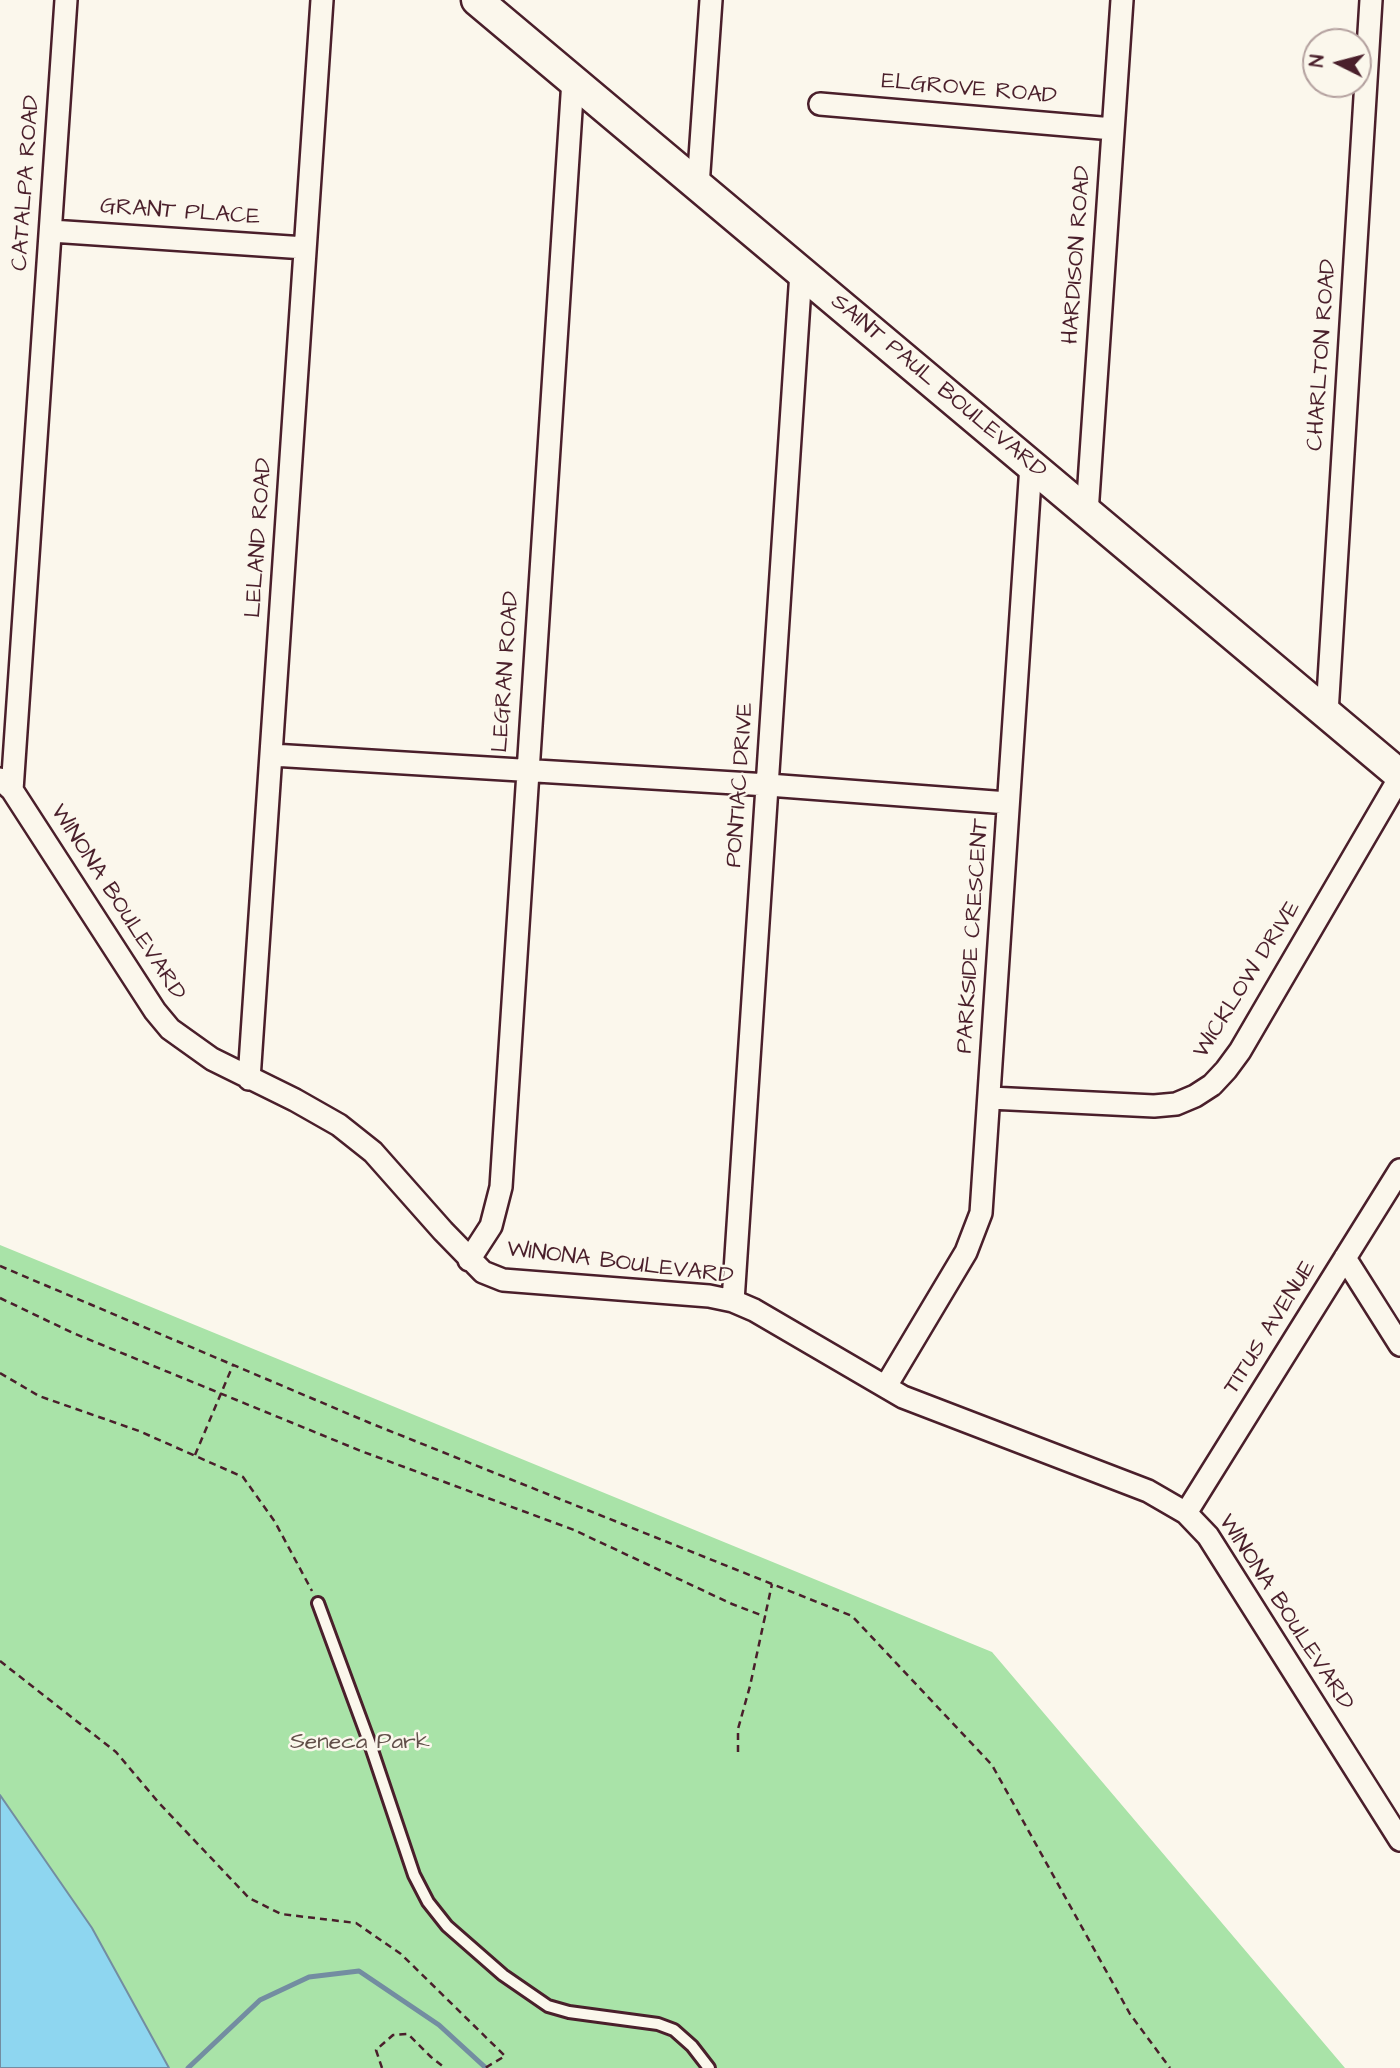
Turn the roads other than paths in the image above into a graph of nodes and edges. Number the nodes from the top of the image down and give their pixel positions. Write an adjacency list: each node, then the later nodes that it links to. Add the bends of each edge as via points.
1 (66, 0): 11 (street, CATALPA ROAD)
2 (322, 0): 12 (street, LELAND ROAD)
3 (477, 0): 7 (main road, SAINT PAUL BOULEVARD)
4 (711, 0): 10 (street)
5 (1122, 0): 9 (street, HARDISON ROAD)
6 (1371, 0): 16 (street, CHARLTON ROAD)
7 (573, 80): 10 (main road, SAINT PAUL BOULEVARD); 18 (street, LEGRAN ROAD)
8 (820, 104): 9 (street, ELGROVE ROAD)
9 (1113, 129): 15 (street, HARDISON ROAD)
10 (698, 186): 13 (main road, SAINT PAUL BOULEVARD)
11 (51, 231): 12 (street, GRANT PLACE); 20 (street, CATALPA ROAD)
12 (305, 248): 17 (street, LELAND ROAD)
13 (801, 272): 14 (main road, SAINT PAUL BOULEVARD); 21 (street, PONTIAC DRIVE)
14 (1031, 465): 15 (main road, SAINT PAUL BOULEVARD); 22 (street, PARKSIDE CRESCENT)
15 (1087, 513): 16 (main road, SAINT PAUL BOULEVARD)
16 (1327, 713): 19 (main road, SAINT PAUL BOULEVARD)
17 (272, 755): 18 (street); 23 (street, LELAND ROAD)
18 (527, 771): 21 (street); 27 (street, LEGRAN ROAD, via 500,1187 491,1226)
19 (1400, 776): 24 (street, WICKLOW DRIVE, via 1240,1051 1212,1085 1176,1104 1154,1106)
20 (6, 784): 23 (street, WINONA BOULEVARD, via 155,1011 190,1045)
21 (768, 785): 22 (street); 28 (street, PONTIAC DRIVE)
22 (1008, 803): 24 (street, PARKSIDE CRESCENT)
23 (250, 1079): 27 (street, WINONA BOULEVARD, via 339,1125 373,1152)
24 (990, 1098): 30 (street, PARKSIDE CRESCENT, via 984,1192 975,1233)
25 (1400, 1170): 26 (street, TITUS AVENUE)
26 (1345, 1258): 29 (street); 31 (street, TITUS AVENUE)
27 (469, 1260): 28 (street, WINONA BOULEVARD, via 503,1280)
28 (733, 1301): 30 (street, WINONA BOULEVARD)
29 (1400, 1345)
30 (886, 1386): 31 (street, WINONA BOULEVARD, via 903,1397 1148,1491)
31 (1186, 1513): 33 (street, WINONA BOULEVARD, via 1208,1536)
32 (318, 1603): 34 (lane, via 414,1875 447,1926 503,1975 548,2006 674,2030)
33 (1400, 1840)
34 (709, 2068)

